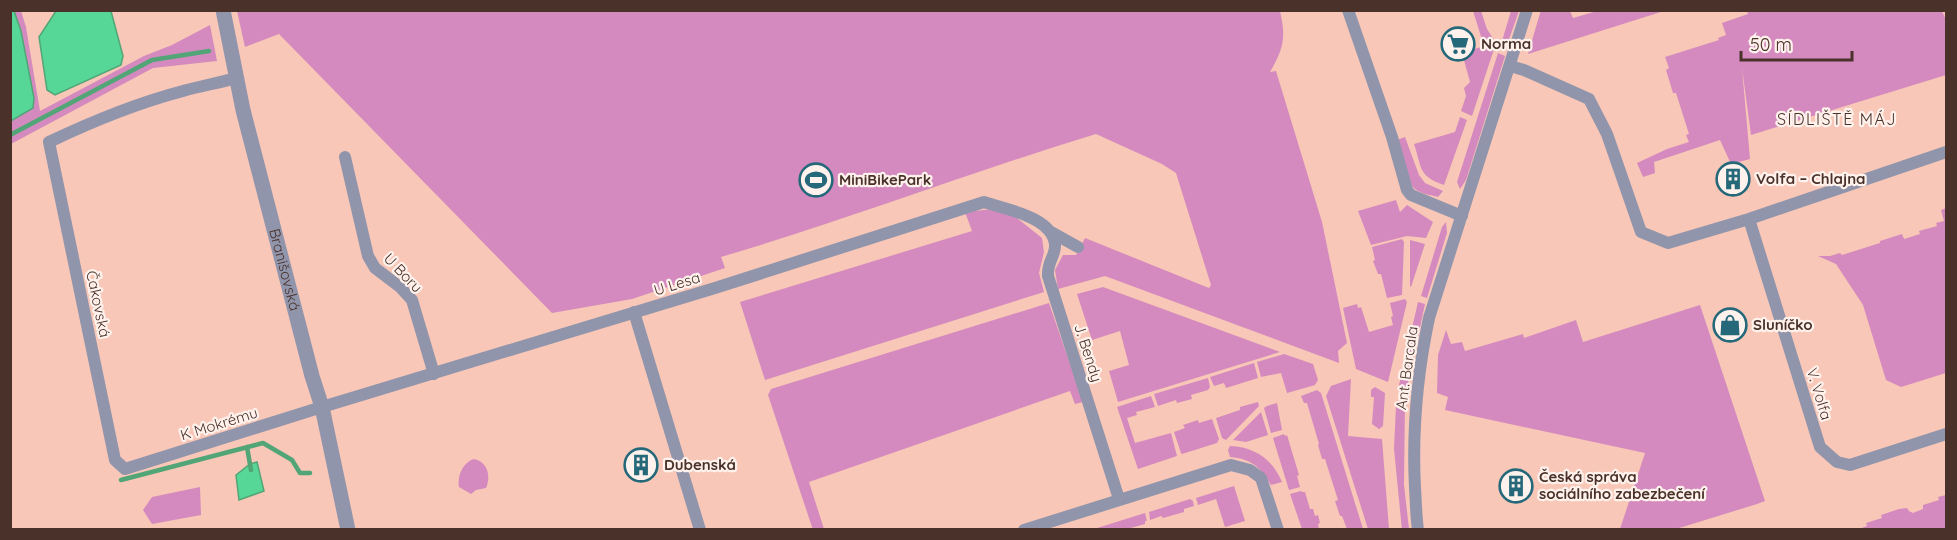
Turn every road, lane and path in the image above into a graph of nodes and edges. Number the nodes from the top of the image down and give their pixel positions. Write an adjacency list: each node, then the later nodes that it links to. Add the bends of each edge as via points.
1 (223, 10): 5 (street, Branišovská)
2 (1348, 10): 8 (street, via 1407,190)
3 (1527, 10): 4 (street, Ant. Barcala)
4 (1510, 66): 8 (street, Ant. Barcala); 9 (street, via 1589,99 1606,134 1641,232 1668,243)
5 (236, 78): 14 (street, Branišovská); 16 (street, Čakovská, via 152,101 49,142 115,460)
6 (1947, 152): 9 (street)
7 (345, 157): 13 (street, U Boru, via 368,256 375,268 412,300)
8 (1461, 216): 22 (street, Ant. Barcala, via 1429,318 1420,361 1413,461)
9 (1749, 219): 15 (street, V. Volfa, via 1820,447 1837,462 1850,465)
10 (1052, 232): 11 (street); 12 (street, U Lesa, via 1021,213 984,202); 17 (street, J. Bendy, via 1055,250 1047,267 1048,276)
11 (1078, 247)
12 (634, 312): 13 (street, U Lesa); 19 (street)
13 (434, 374): 14 (street, U Lesa)
14 (322, 407): 16 (street, K Mokrému); 18 (street, Branišovská)
15 (1947, 434)
16 (125, 469)
17 (1119, 499): 20 (street); 21 (street, via 1231,465 1261,478)
18 (348, 530)
19 (700, 530)
20 (1024, 530)
21 (1278, 530)
22 (1418, 530)

